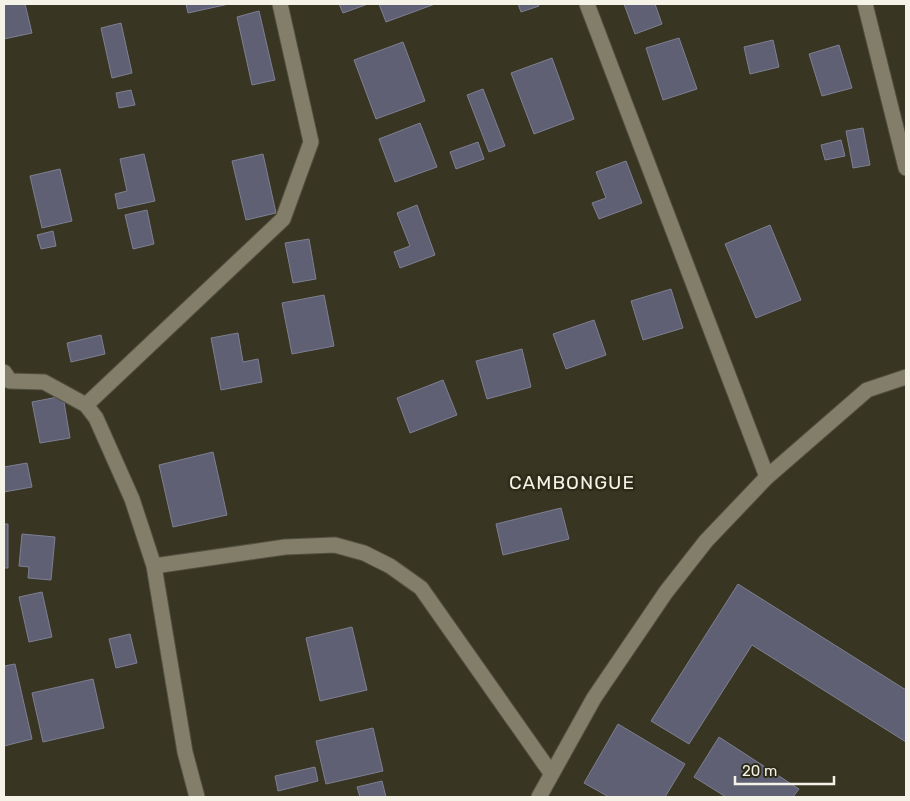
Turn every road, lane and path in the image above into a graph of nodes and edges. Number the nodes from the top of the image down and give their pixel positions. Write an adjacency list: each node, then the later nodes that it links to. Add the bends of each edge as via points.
1 (280, 4): 7 (street, via 311,142 283,219)
2 (587, 4): 8 (street)
3 (865, 4): 4 (street)
4 (906, 168)
5 (4, 372): 7 (street, via 10,380 44,382)
6 (906, 377): 8 (street, via 867,390)
7 (86, 405): 9 (street, via 96,418 132,500)
8 (767, 477): 10 (street, via 706,541 666,592 594,698)
9 (154, 566): 10 (street, via 285,547 335,545 364,553 390,566 421,588); 11 (street, via 185,752)
10 (551, 773): 12 (street)
11 (197, 797)
12 (538, 797)

